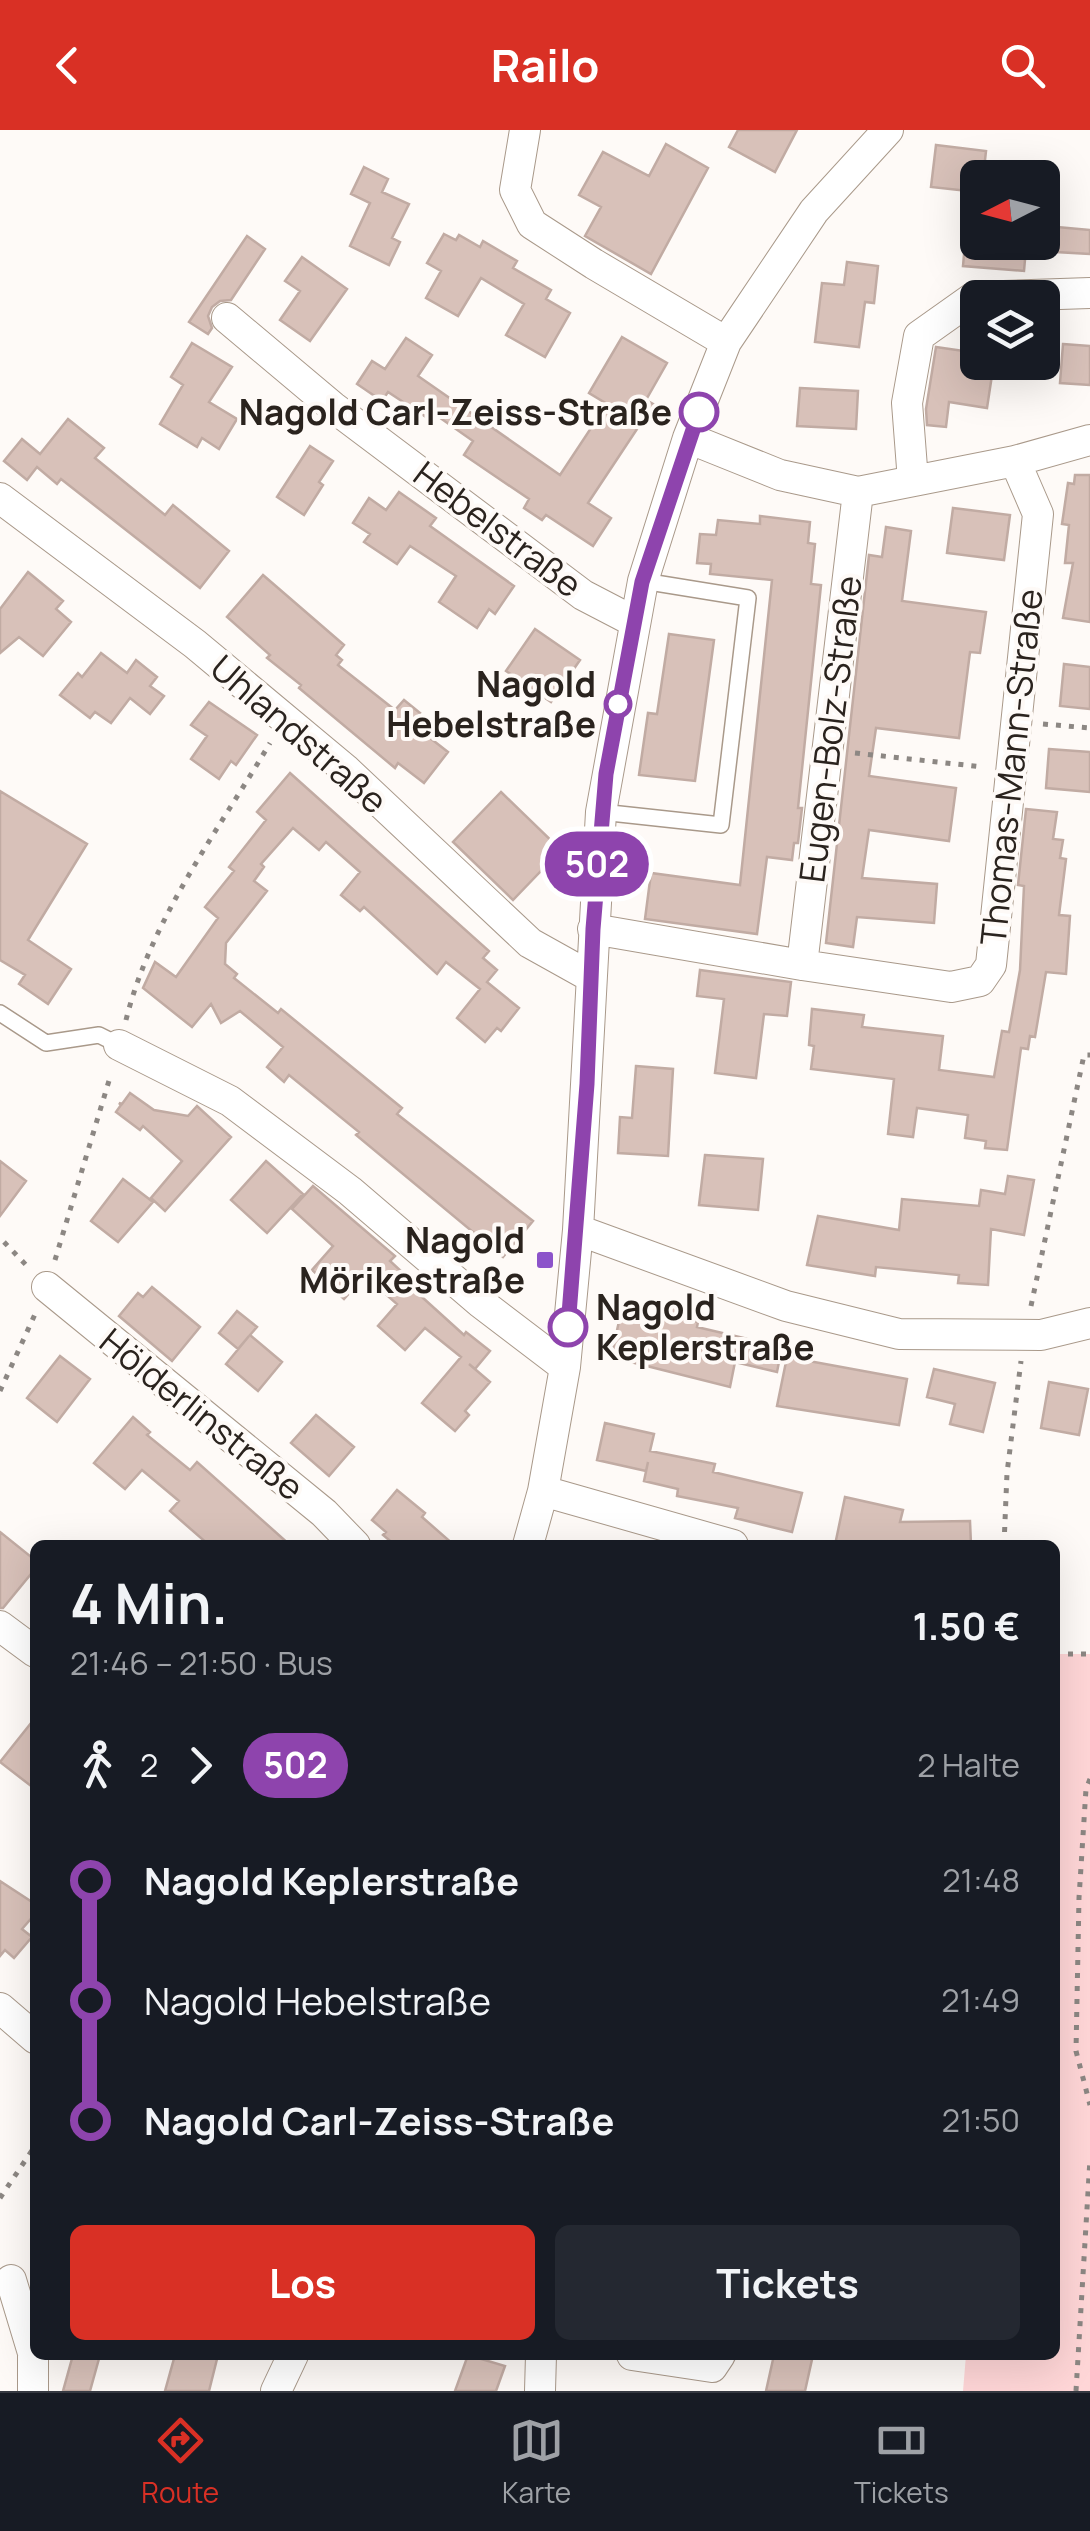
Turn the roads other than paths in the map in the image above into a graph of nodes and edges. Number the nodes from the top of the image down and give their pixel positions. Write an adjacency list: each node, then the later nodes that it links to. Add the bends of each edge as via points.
1 (525, 130): 5 (street, via 515,190 532,224)
2 (886, 131): 5 (street, via 814,211)
3 (1090, 293): 9 (street, via 974,297 919,336 907,403)
4 (227, 318): 13 (street, Hebelstraße, via 583,594)
5 (726, 342): 6 (street)
6 (688, 438): 10 (street, via 780,475); 12 (street)
7 (1090, 440): 8 (street)
8 (1015, 461): 9 (street); 16 (street, Thomas-Mann-Straße, via 1038,514 991,965 980,981 951,987)
9 (913, 481): 10 (street)
10 (858, 492): 16 (street, Eugen-Bolz-Straße)
11 (0, 498): 17 (street, Uhlandstraße, via 195,644 345,769 530,943)
12 (642, 582): 13 (street); 14 (lane, via 748,598 721,825)
13 (633, 622): 14 (street)
14 (601, 812): 15 (street)
15 (593, 929): 16 (street, Thomas-Mann-Straße); 17 (street)
16 (802, 965)
17 (591, 978): 20 (street)
18 (0, 1013): 19 (lane, via 46,1043 99,1035)
19 (119, 1045): 23 (street, via 230,1101)
20 (578, 1230): 22 (street, via 786,1306 899,1334 1041,1335); 23 (street)
21 (47, 1287): 25 (street, Hölderlinstraße)
22 (1090, 1323)
23 (565, 1367): 24 (street)
24 (542, 1491): 26 (street); 27 (street)
25 (350, 1540)
26 (529, 1540)
27 (715, 1540)
28 (0, 1626): 29 (street)
29 (30, 1648)
30 (0, 2008): 31 (street)
31 (30, 2034)
32 (15, 2278): 33 (street)
33 (30, 2340)
34 (33, 2360): 39 (street)
35 (291, 2360): 40 (street)
36 (541, 2360): 41 (street)
37 (658, 2360): 38 (street)
38 (714, 2371)
39 (33, 2391)
40 (276, 2391)
41 (540, 2391)

